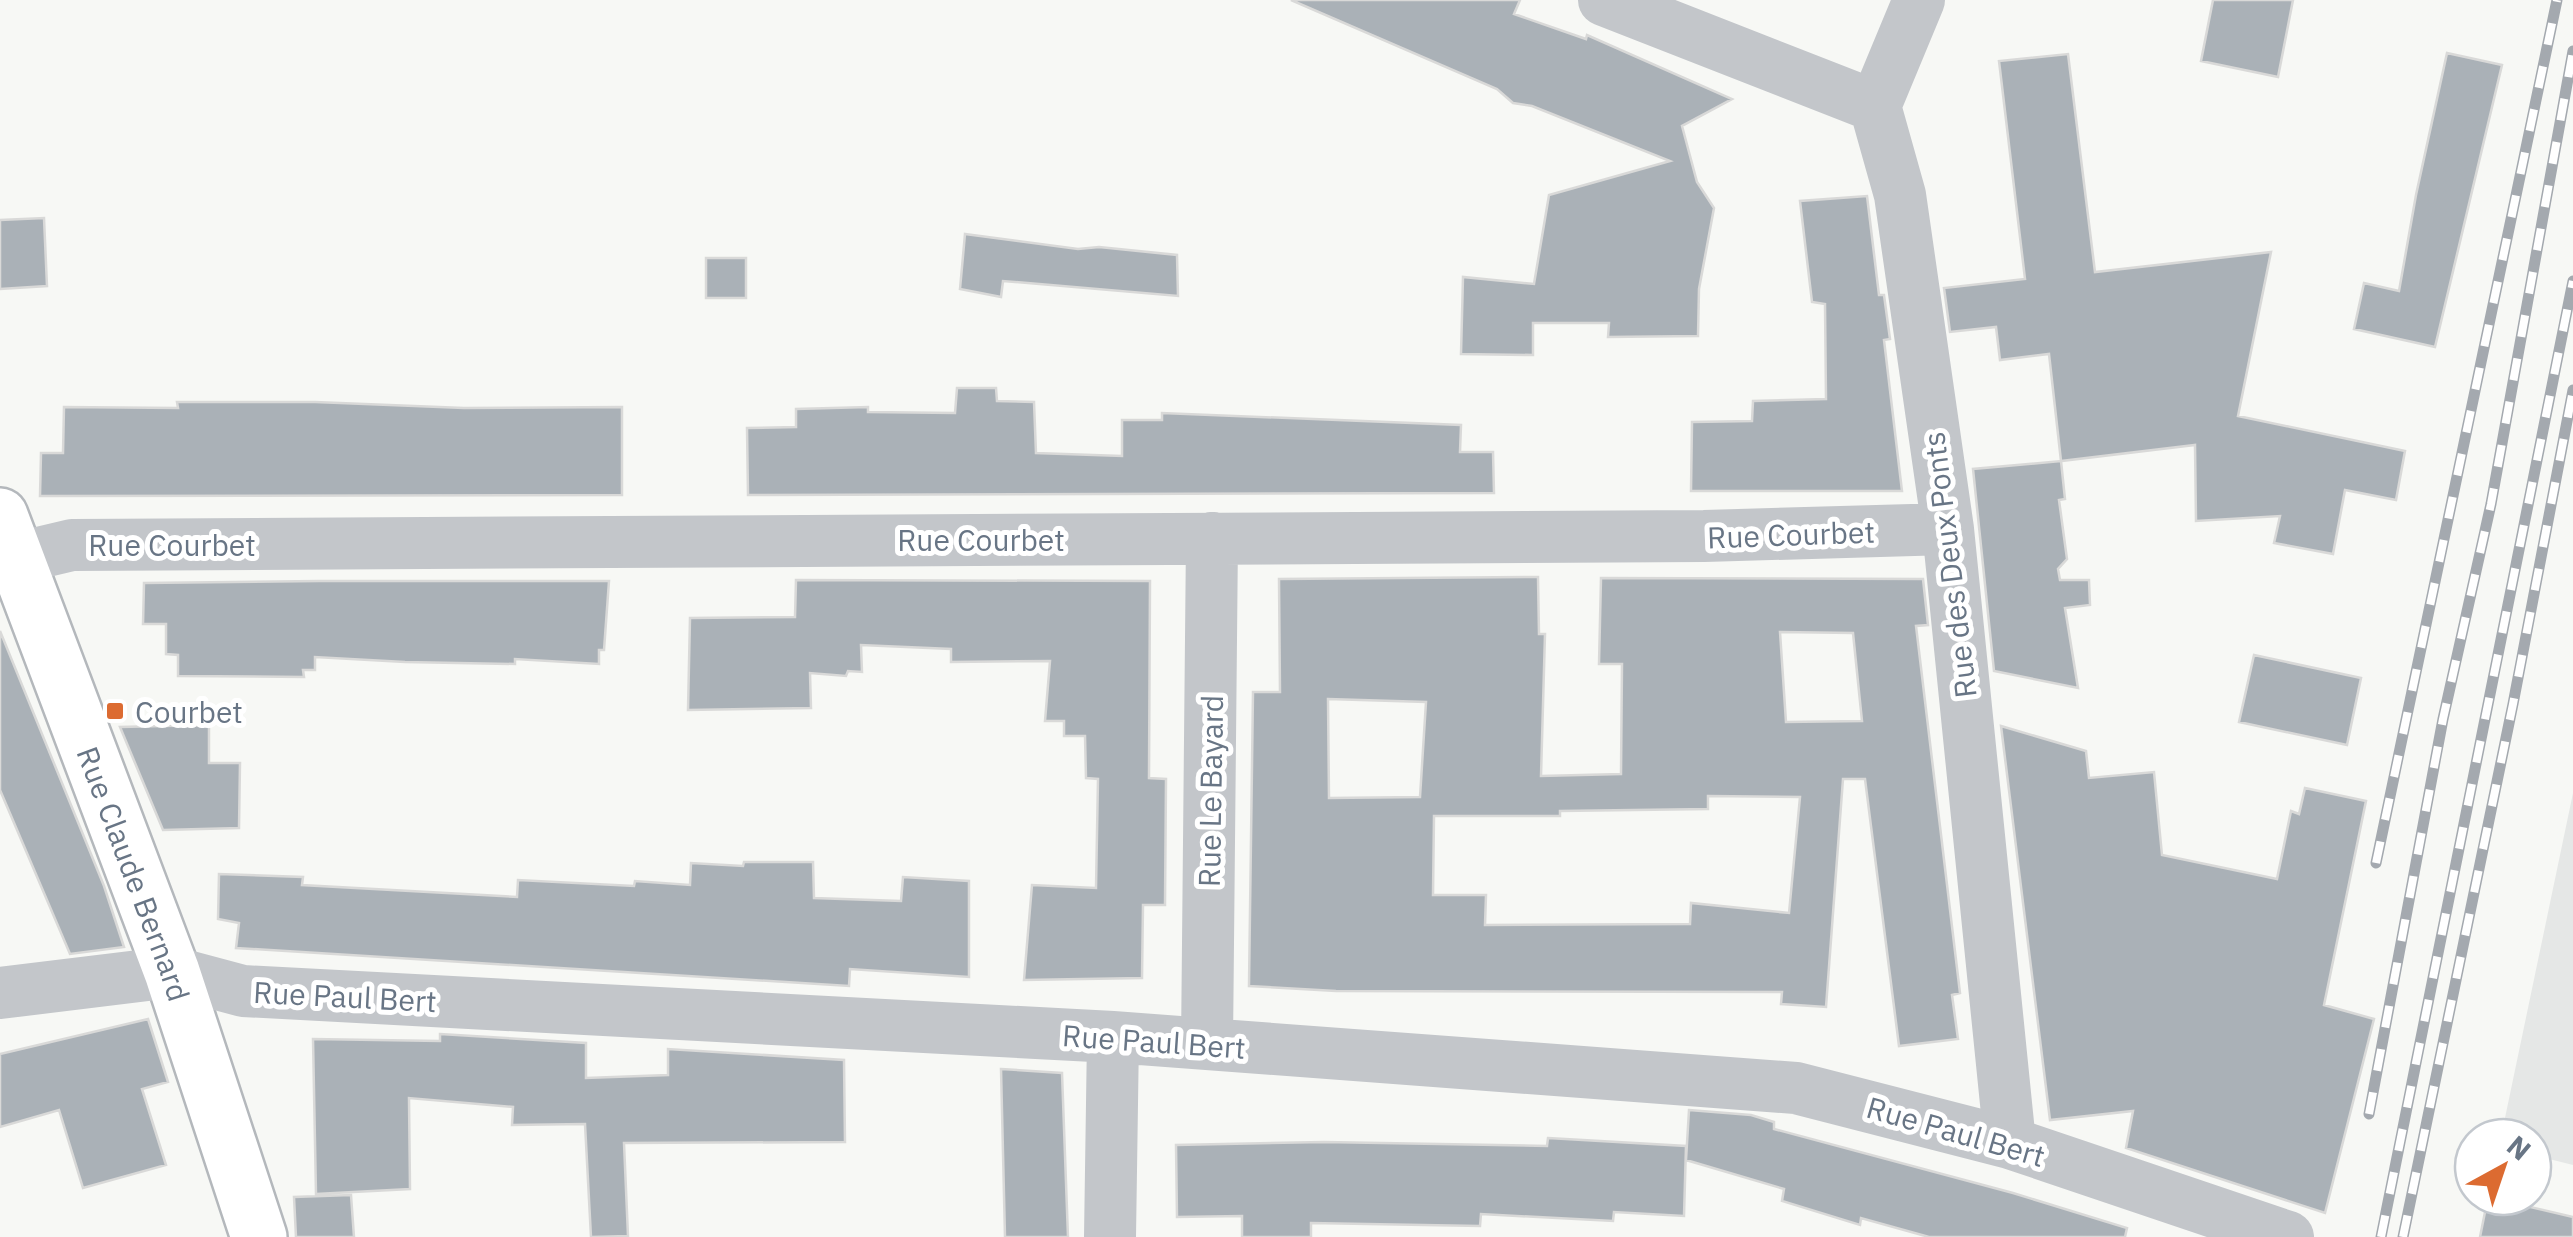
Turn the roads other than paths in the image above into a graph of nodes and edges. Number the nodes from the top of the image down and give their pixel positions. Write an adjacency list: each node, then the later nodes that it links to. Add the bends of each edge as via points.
1 (1604, 0): 3 (street)
2 (1919, 0): 3 (street)
3 (1875, 106): 4 (street, Rue des Deux Ponts, via 1900,194)
4 (1948, 530): 6 (street, Rue Courbet); 11 (street, Rue des Deux Ponts)
5 (8, 537): 6 (street, Rue Courbet, via 72,545); 7 (main road, Rue Claude Bernard)
6 (1212, 538): 10 (street, Rue Le Bayard)
7 (172, 972): 8 (street, Rue Paul Bert); 9 (street, Rue Paul Bert, via 243,991); 12 (main road, Rue Claude Bernard)
8 (0, 993)
9 (1114, 1037): 10 (street, Rue Paul Bert); 13 (street)
10 (1207, 1044): 11 (street, Rue Paul Bert, via 1796,1088)
11 (2010, 1143): 14 (street, Rue Paul Bert)
12 (260, 1237)
13 (1110, 1237)
14 (2288, 1237)

